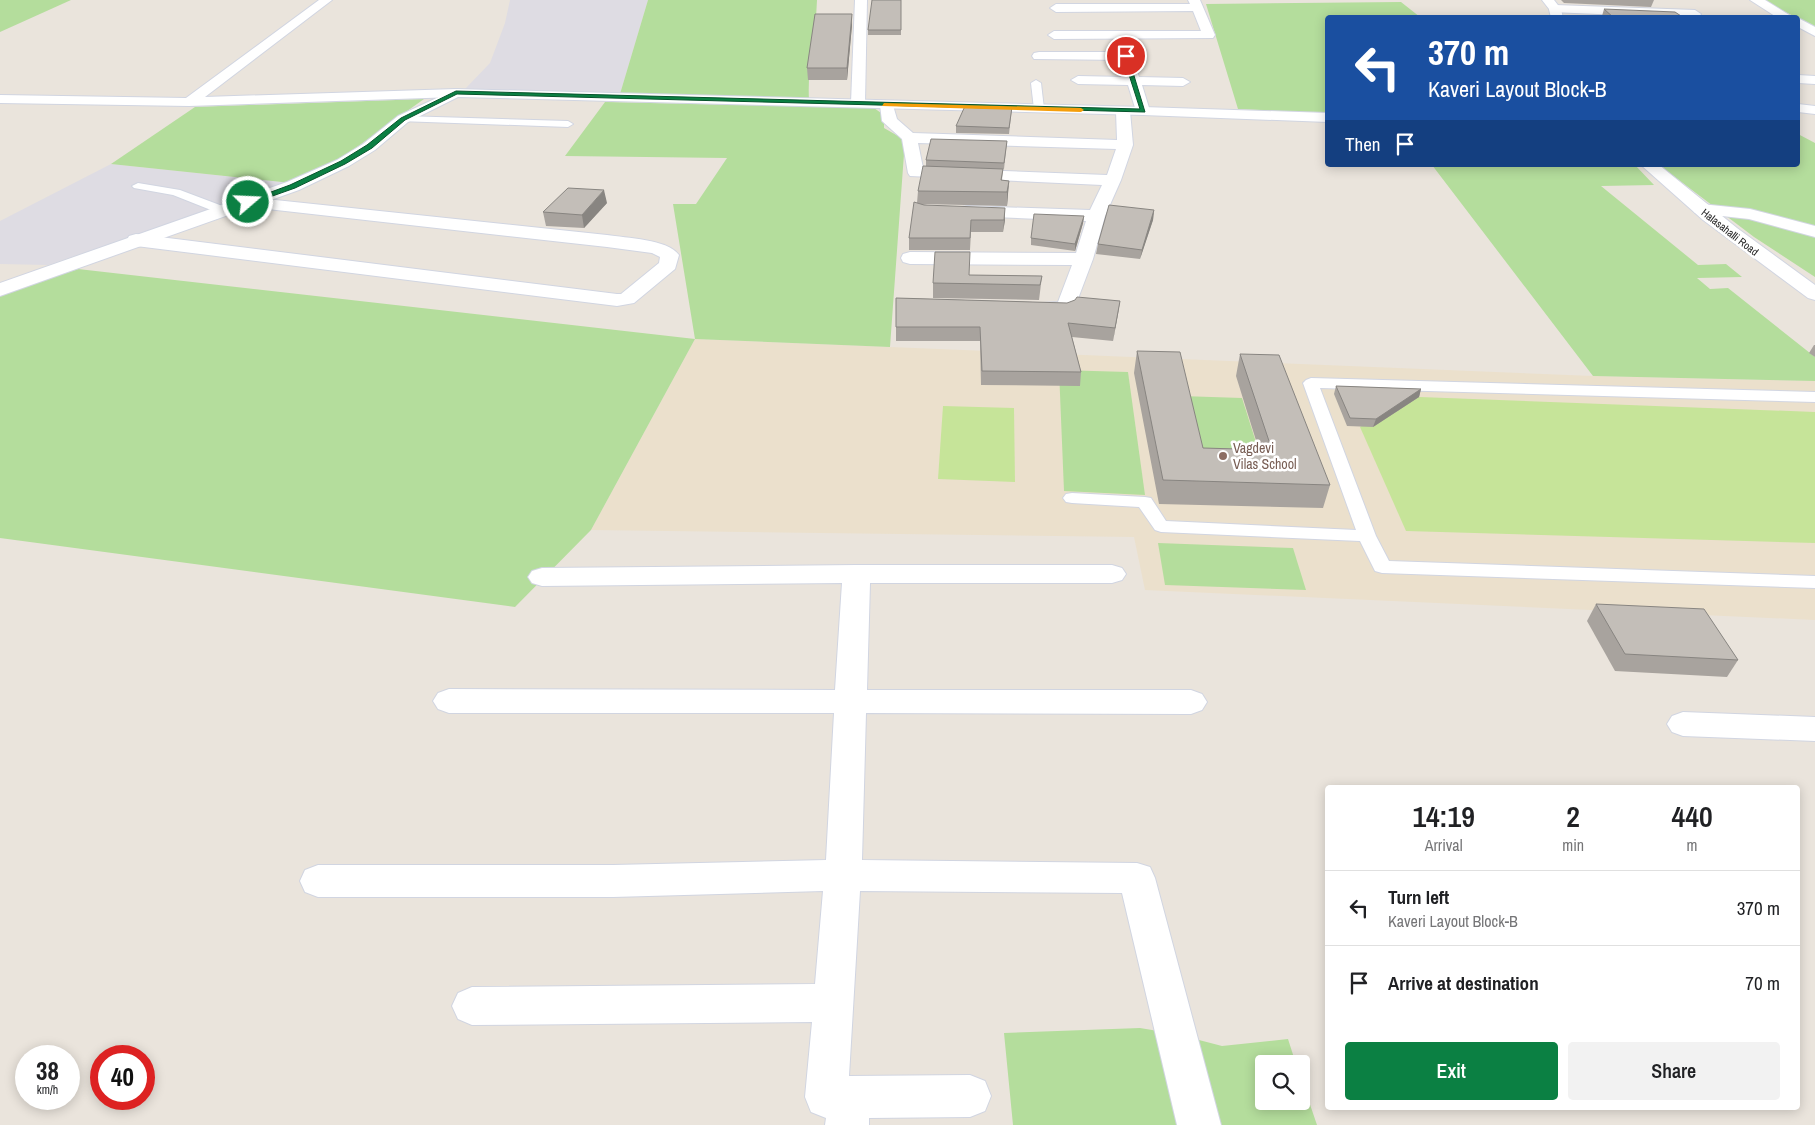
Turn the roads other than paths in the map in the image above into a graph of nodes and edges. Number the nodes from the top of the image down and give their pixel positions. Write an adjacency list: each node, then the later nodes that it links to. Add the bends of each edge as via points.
1 (326, 0): 28 (street)
2 (861, 0): 29 (street)
3 (1638, 0): 9 (street)
4 (1756, 0): 11 (street)
5 (1054, 4): 6 (street); 13 (street)
6 (1102, 4): 7 (street); 12 (street)
7 (1196, 4): 17 (street, via 1209,35)
8 (1553, 9): 9 (street)
9 (1649, 13): 10 (street)
10 (1695, 14)
11 (1783, 15)
12 (1112, 20)
13 (1060, 21)
14 (1800, 23): 15 (street)
15 (1815, 32)
16 (1054, 35): 17 (street)
17 (1118, 35): 19 (street)
18 (1039, 56): 19 (street)
19 (1126, 56): 23 (street)
20 (1800, 79): 22 (street)
21 (1078, 80): 23 (street)
22 (1815, 80)
23 (1134, 81): 24 (street); 35 (street)
24 (1183, 82)
25 (1036, 83): 32 (lane)
26 (456, 93): 28 (street); 29 (street); 37 (street)
27 (0, 99): 28 (street)
28 (189, 102)
29 (858, 103): 30 (street)
30 (887, 105): 32 (street); 39 (street, via 890,121)
31 (1800, 108): 33 (street)
32 (1039, 109): 34 (street)
33 (1815, 110)
34 (1123, 111): 35 (street); 40 (street)
35 (1143, 111): 36 (street)
36 (1325, 118)
37 (403, 119): 38 (lane); 44 (street, via 343,163)
38 (568, 124)
39 (910, 138): 40 (street); 42 (street, via 916,174)
40 (1125, 145): 42 (street)
41 (1651, 167): 45 (street, Halasahalli Road)
42 (1113, 180): 48 (street)
43 (138, 186): 46 (lane, via 176,192)
44 (248, 202): 46 (street); 50 (street, via 607,241 657,248 670,255 668,265 627,298 617,300)
45 (1700, 209): 49 (street, via 1750,214); 54 (street, Halasahalli Road)
46 (221, 210): 50 (street)
47 (953, 211): 48 (street)
48 (1096, 216): 52 (street)
49 (1815, 232)
50 (136, 240): 53 (street)
51 (910, 258): 52 (street)
52 (1084, 259): 55 (street, via 1066,308)
53 (0, 290)
54 (1815, 294)
55 (1016, 307)
56 (1815, 398): 58 (lane, via 1311,383)
57 (1072, 498): 58 (lane, via 1145,502 1161,526)
58 (1367, 536): 62 (lane, via 1382,567)
59 (856, 574): 60 (street); 61 (street); 64 (street)
60 (1112, 574)
61 (542, 577)
62 (1815, 582)
63 (449, 701): 64 (street)
64 (850, 702): 65 (street); 68 (street)
65 (1191, 702)
66 (1683, 724): 67 (street)
67 (1815, 729)
68 (843, 875): 69 (street, via 613,880); 70 (street); 74 (street, via 1137,878)
69 (318, 880)
70 (833, 1003): 71 (street); 73 (street, via 826,1097)
71 (472, 1006)
72 (970, 1096): 73 (street)
73 (847, 1111)
74 (1199, 1125)

